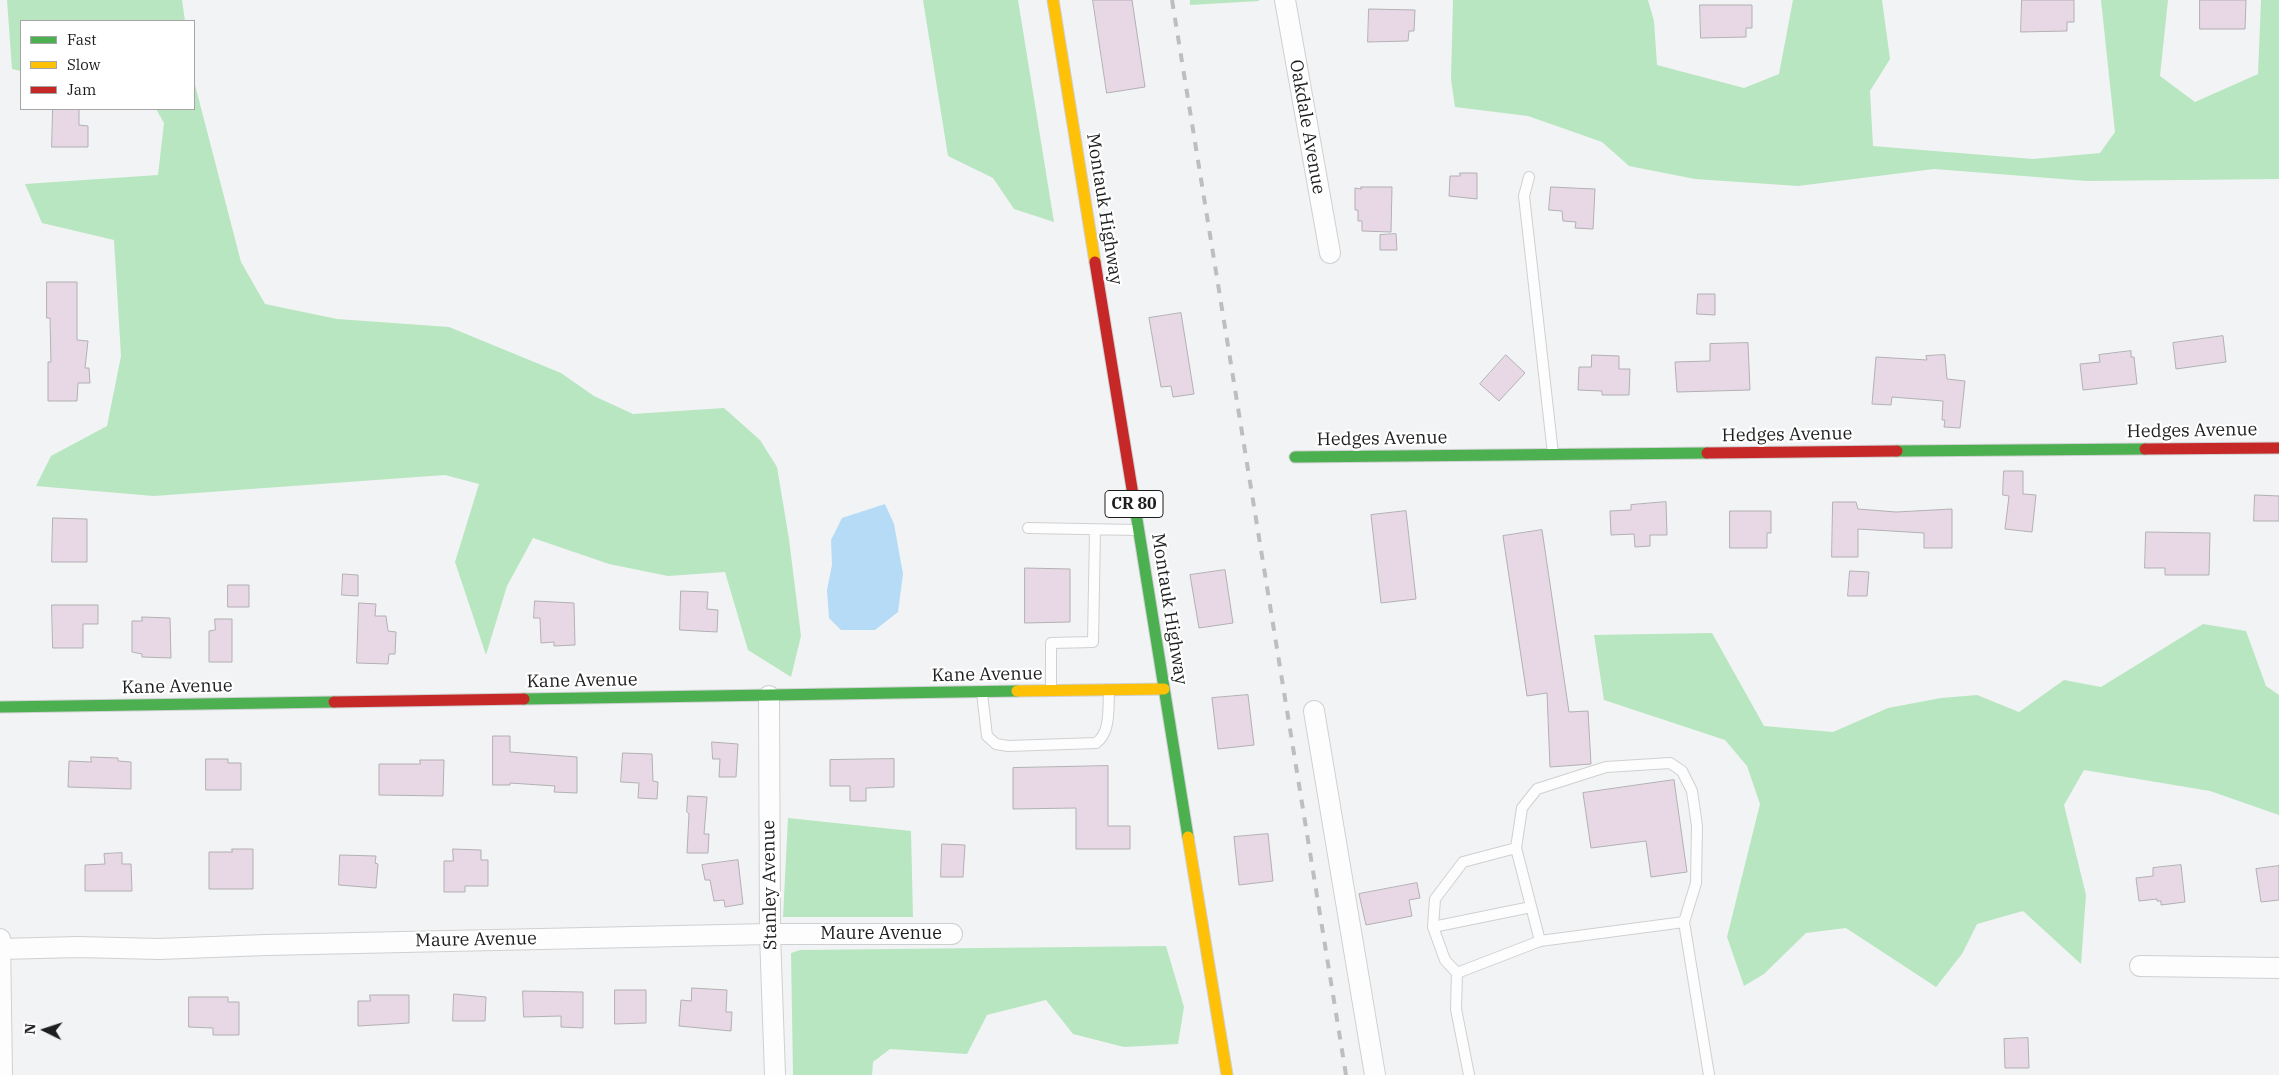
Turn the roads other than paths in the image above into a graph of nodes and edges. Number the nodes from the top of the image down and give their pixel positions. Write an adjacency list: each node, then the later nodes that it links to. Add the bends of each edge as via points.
1 (1053, 0): 10 (street, Montauk Highway / CR 80)
2 (1285, 0): 4 (street, Oakdale Avenue)
3 (1529, 177): 6 (lane, via 1524,196)
4 (1330, 253)
5 (2279, 448): 6 (street, Hedges Avenue)
6 (1553, 454): 7 (street, Hedges Avenue)
7 (1295, 457)
8 (1028, 528): 9 (lane)
9 (1095, 530): 10 (lane); 13 (lane, via 1093,642 1050,643)
10 (1138, 530): 11 (street, Montauk Highway / CR 80)
11 (1164, 689): 12 (street, Kane Avenue); 32 (street, Montauk Highway / CR 80)
12 (1109, 690): 13 (street, Kane Avenue); 14 (lane, via 1106,730 1102,739 1096,742 1008,746 996,744 987,736)
13 (1051, 691): 14 (street, Kane Avenue)
14 (982, 692): 15 (street, Kane Avenue)
15 (769, 696): 16 (street, Kane Avenue); 22 (street, Stanley Avenue)
16 (0, 707)
17 (1314, 711): 33 (street)
18 (1516, 848): 19 (lane); 20 (lane, via 1522,808 1537,789 1606,767 1670,763 1682,771 1692,791 1697,826 1696,883); 21 (lane, via 1463,862 1435,899)
19 (1531, 907): 21 (lane); 25 (lane)
20 (1684, 922): 25 (lane); 35 (lane)
21 (1433, 927): 29 (lane, via 1445,960)
22 (770, 934): 23 (street, Maure Avenue); 26 (street, Maure Avenue, via 159,949); 31 (street, Stanley Avenue)
23 (952, 934)
24 (0, 939): 26 (street)
25 (1540, 941): 29 (lane)
26 (0, 949): 30 (street)
27 (2140, 966): 28 (street)
28 (2279, 968)
29 (1457, 973): 34 (lane, via 1456,1008)
30 (2, 1075)
31 (774, 1075)
32 (1227, 1075)
33 (1375, 1075)
34 (1469, 1075)
35 (1709, 1075)

